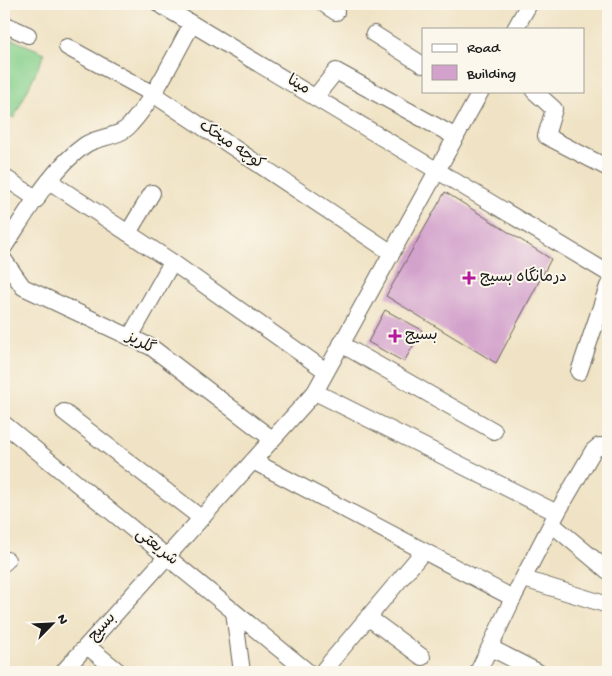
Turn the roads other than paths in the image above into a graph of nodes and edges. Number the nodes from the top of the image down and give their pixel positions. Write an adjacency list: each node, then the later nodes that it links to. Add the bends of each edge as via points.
1 (159, 4): 4 (street, مینا)
2 (527, 5): 5 (street)
3 (4, 24): 7 (street)
4 (192, 24): 11 (street); 13 (street, مینا)
5 (516, 28)
6 (374, 34): 9 (street)
7 (28, 35)
8 (67, 47): 11 (street, کوچه میخک)
9 (422, 64)
10 (535, 92): 15 (street, via 554,109 546,136)
11 (153, 94): 18 (street, via 129,127 86,144); 23 (street, کوچه میخک)
12 (474, 94): 14 (street, بسیج)
13 (316, 96): 14 (street, via 336,71); 16 (street, مینا)
14 (456, 137): 16 (street, بسیج)
15 (608, 168)
16 (438, 169): 23 (street, بسیج); 26 (street, مینا)
17 (4, 177): 20 (street)
18 (49, 181): 20 (street); 21 (street)
19 (152, 192): 21 (street)
20 (37, 199): 22 (street)
21 (128, 233): 25 (street)
22 (4, 247)
23 (392, 253): 29 (street, بسیج)
24 (4, 260): 28 (street, گلریز, via 24,287)
25 (172, 262): 28 (street); 30 (street)
26 (608, 273)
27 (608, 286): 31 (street)
28 (130, 337): 36 (street, گلریز, via 151,347)
29 (342, 344): 30 (street, بسیج); 35 (street)
30 (326, 372): 32 (street, بسیج)
31 (579, 372)
32 (315, 392): 36 (street, بسیج); 40 (street)
33 (64, 412): 39 (street)
34 (4, 424): 42 (street, شریعتی)
35 (494, 431)
36 (272, 439): 38 (street, بسیج)
37 (604, 447): 40 (street, via 593,451)
38 (253, 461): 39 (street, بسیج); 41 (street)
39 (201, 518): 42 (street, بسیج)
40 (555, 519): 43 (street); 44 (street)
41 (423, 552): 45 (street); 48 (street)
42 (167, 557): 47 (street, شریعتی); 49 (street, بسیج)
43 (608, 571)
44 (524, 579): 45 (street); 46 (street)
45 (513, 598): 50 (street)
46 (608, 605)
47 (234, 612): 54 (street); 55 (street, شریعتی)
48 (369, 618): 51 (street); 56 (street)
49 (87, 646): 52 (street, بسیج); 53 (street)
50 (491, 648): 57 (street); 58 (street)
51 (422, 657)
52 (63, 672)
53 (119, 672)
54 (242, 672)
55 (308, 672)
56 (322, 672)
57 (478, 672)
58 (538, 672)

